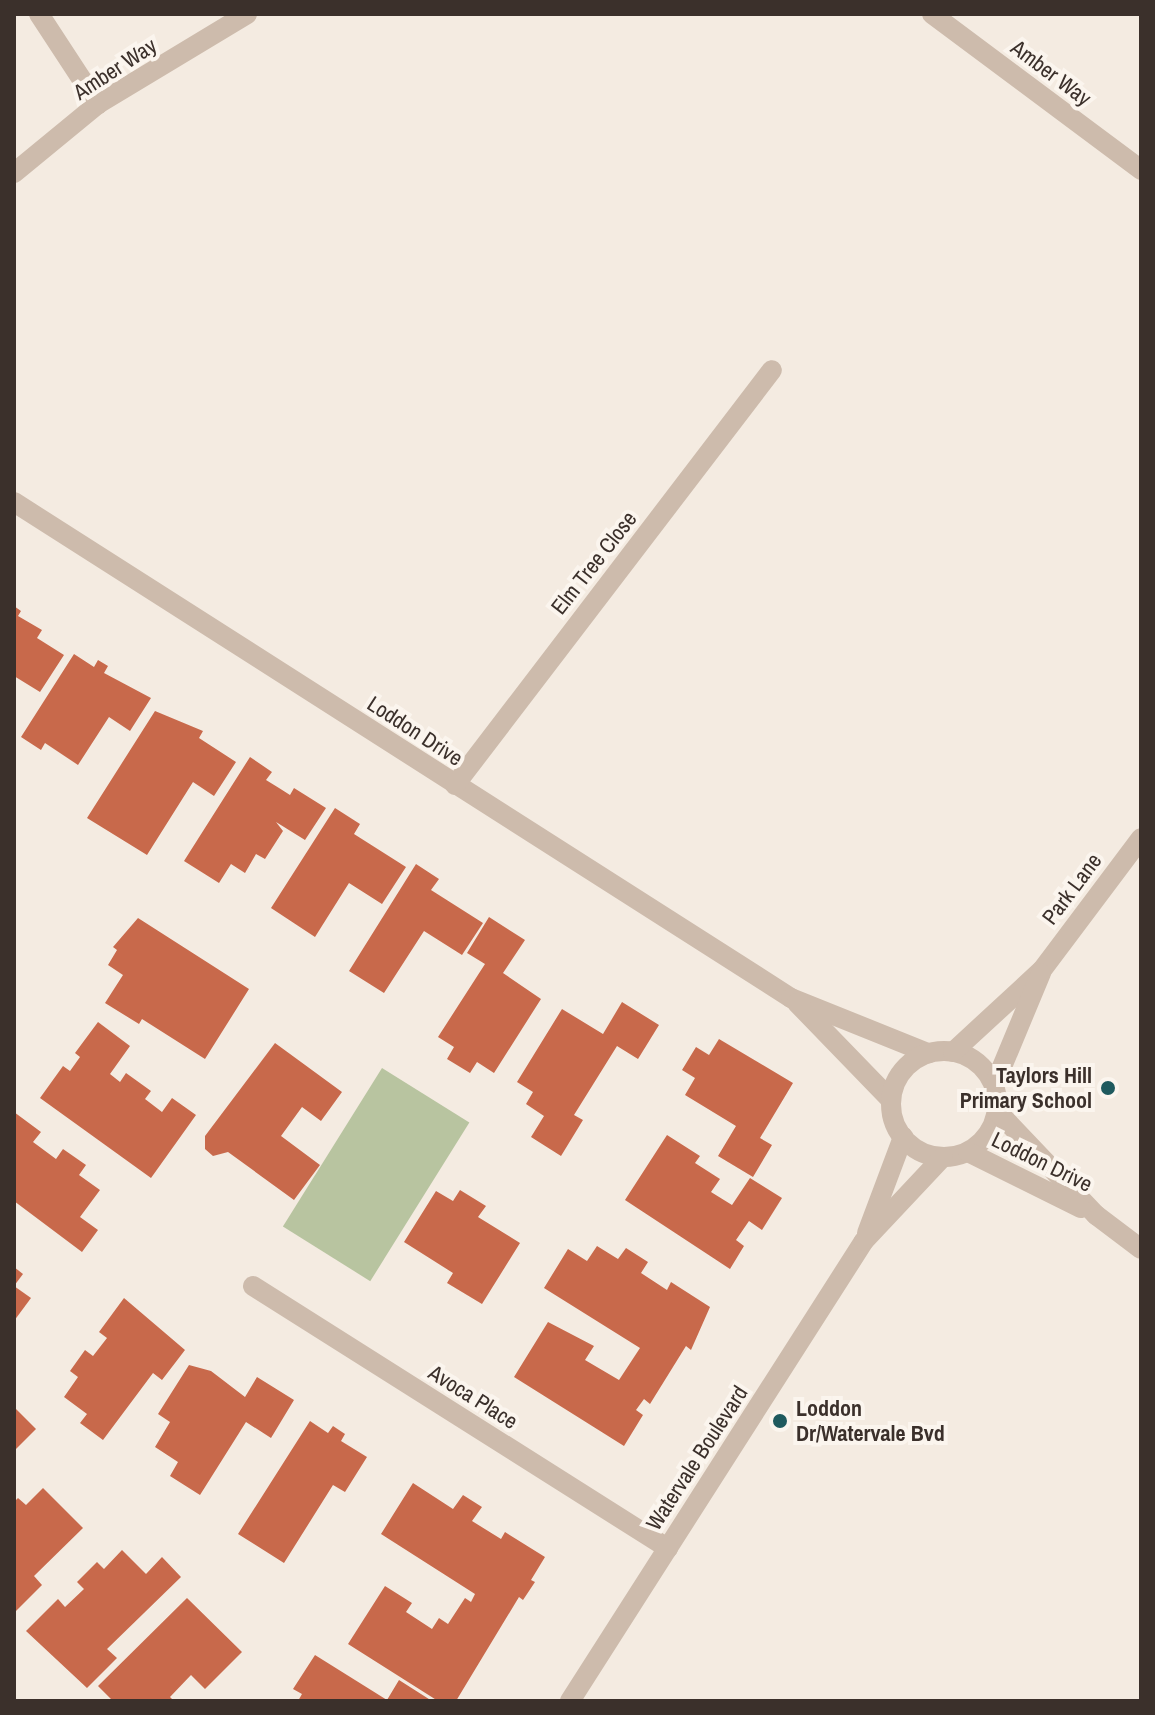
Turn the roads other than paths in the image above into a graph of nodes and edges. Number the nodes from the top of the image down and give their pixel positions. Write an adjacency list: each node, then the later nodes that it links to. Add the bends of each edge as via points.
1 (39, 14): 4 (street)
2 (247, 14): 4 (street, Amber Way)
3 (932, 14): 5 (street, Amber Way)
4 (98, 104): 6 (street, Amber Way)
5 (1141, 170)
6 (14, 173)
7 (772, 370): 9 (street, Elm Tree Close)
8 (14, 502): 9 (street, Loddon Drive)
9 (455, 785): 12 (street, Loddon Drive)
10 (1141, 838): 11 (street, Park Lane)
11 (1042, 970): 13 (street, Park Lane); 15 (street, Park Lane)
12 (791, 998): 14 (street, Loddon Drive); 16 (street, Loddon Drive)
13 (953, 1052): 14 (street); 15 (street, via 979,1064)
14 (928, 1053): 16 (street, via 902,1071)
15 (994, 1086): 17 (street)
16 (891, 1100): 18 (street)
17 (997, 1111): 19 (street, via 992,1128); 21 (street, Loddon Drive)
18 (903, 1137): 20 (street, via 927,1154); 22 (street, Watervale Boulevard)
19 (968, 1152): 20 (street); 21 (street, Loddon Drive)
20 (943, 1157): 22 (street, Watervale Boulevard)
21 (1096, 1215): 23 (street, Loddon Drive)
22 (864, 1241): 25 (street, Watervale Boulevard)
23 (1141, 1249)
24 (253, 1286): 25 (street, Avoca Place)
25 (668, 1548): 26 (street, Watervale Boulevard)
26 (570, 1701)

